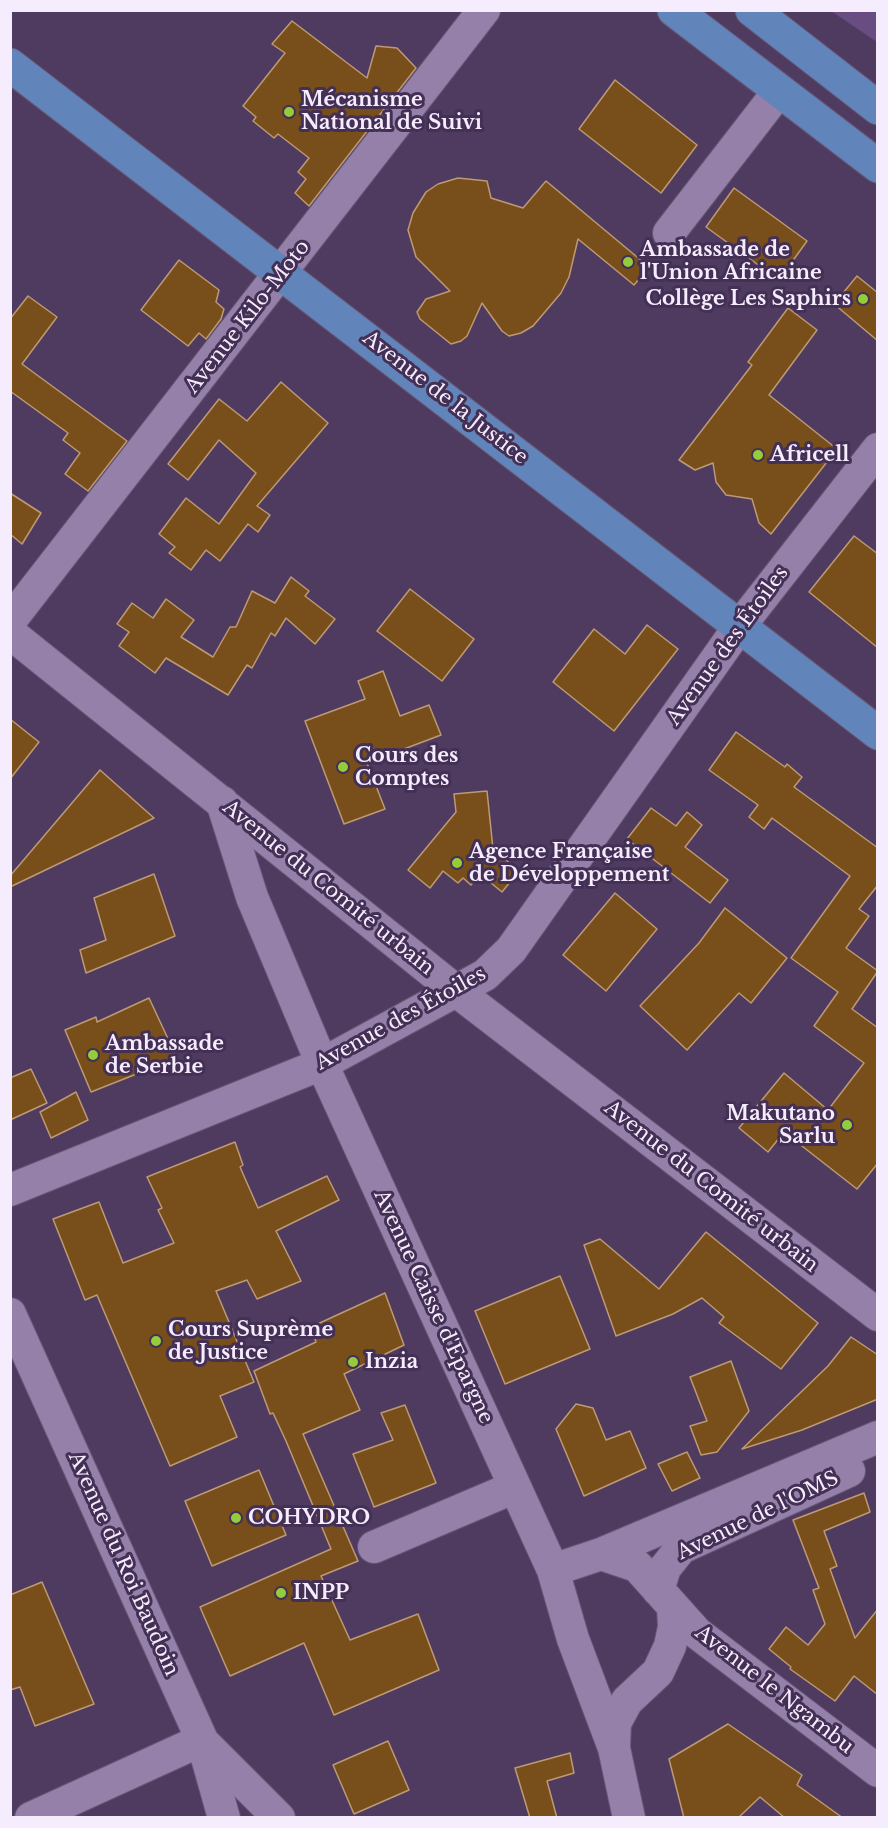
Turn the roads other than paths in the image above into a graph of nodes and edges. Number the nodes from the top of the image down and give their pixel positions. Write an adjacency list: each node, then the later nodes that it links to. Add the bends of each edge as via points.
1 (484, 10): 9 (street, Avenue Kilo-Moto)
2 (674, 10): 5 (main road)
3 (752, 10): 6 (main road)
4 (10, 65): 9 (main road, Avenue de la Justice)
5 (779, 91): 7 (main road); 8 (street)
6 (878, 108)
7 (878, 166)
8 (669, 232)
9 (283, 273): 11 (street, Avenue Kilo-Moto); 12 (main road, Avenue de la Justice)
10 (878, 450): 12 (street, Avenue des Étoiles)
11 (10, 621)
12 (739, 627): 14 (main road, Avenue de la Justice); 16 (street, Avenue des Étoiles, via 511,950 485,975)
13 (10, 633): 15 (street, Avenue du Comité urbain)
14 (878, 733)
15 (222, 802): 16 (street, Avenue du Comité urbain); 17 (street, Avenue Caisse d'Epargne, via 252,897)
16 (455, 990): 17 (street, Avenue des Étoiles); 20 (street, Avenue du Comité urbain)
17 (322, 1064): 18 (street, Avenue des Étoiles); 23 (street, Avenue Caisse d'Epargne)
18 (10, 1190)
19 (10, 1314): 28 (street, Avenue du Roi Baudoin)
20 (878, 1315)
21 (878, 1437): 25 (street)
22 (878, 1458): 27 (street, Avenue de l'OMS, via 681,1548 665,1568)
23 (515, 1487): 24 (street); 26 (street, Avenue Caisse d'Epargne)
24 (374, 1547)
25 (602, 1554): 26 (street); 27 (street, Avenue le Ngambu, via 637,1566)
26 (553, 1570): 29 (street, Avenue Caisse d'Epargne, via 573,1639)
27 (665, 1598): 29 (street, Avenue le Ngambu, via 674,1627 670,1646 658,1672 627,1701 615,1723); 30 (street, Avenue le Ngambu, via 697,1633)
28 (202, 1740): 31 (street); 32 (street, Avenue du Roi Baudoin); 33 (street)
29 (614, 1748): 34 (street, Avenue Caisse d'Epargne)
30 (878, 1771)
31 (31, 1818)
32 (224, 1818)
33 (279, 1818)
34 (629, 1818)

